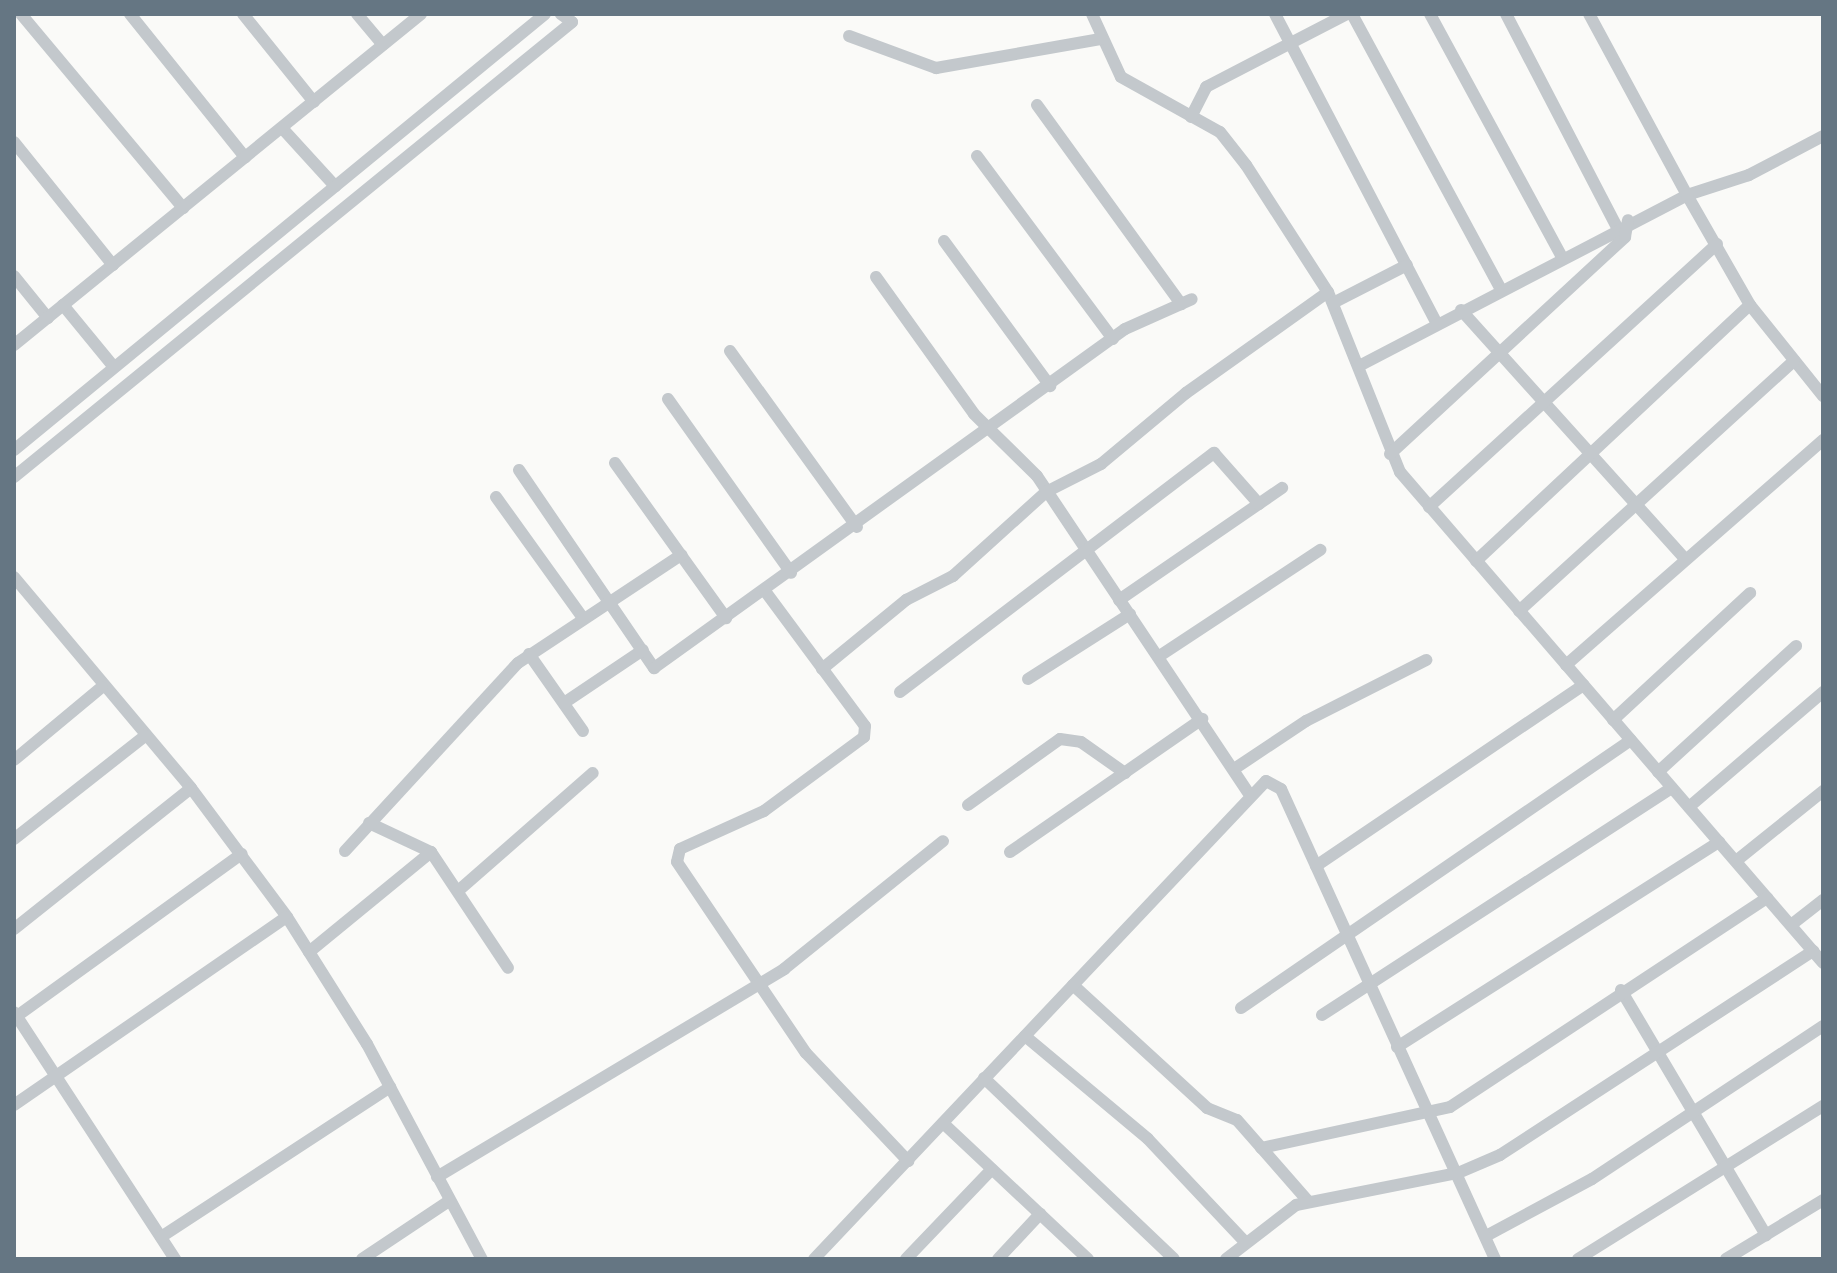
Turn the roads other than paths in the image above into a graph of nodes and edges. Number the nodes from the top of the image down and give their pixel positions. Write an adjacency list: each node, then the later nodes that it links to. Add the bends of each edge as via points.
1 (130, 14): 25 (street)
2 (243, 14): 18 (street)
3 (357, 14): 17 (street)
4 (421, 14): 17 (street)
5 (545, 14): 26 (street)
6 (1092, 14): 15 (street)
7 (1275, 14): 16 (street)
8 (1349, 14): 16 (street); 39 (street)
9 (1430, 14): 34 (street)
10 (1506, 14): 31 (street)
11 (1589, 14): 29 (street)
12 (20, 17): 30 (street)
13 (566, 18): 28 (street)
14 (849, 36): 15 (street, via 936,68)
15 (1100, 39): 20 (street, via 1132,88)
16 (1290, 44): 20 (street, via 1206,87); 36 (street)
17 (383, 45): 18 (street)
18 (314, 102): 21 (street)
19 (1037, 105): 48 (street, via 1186,301)
20 (1191, 117): 40 (street, via 1229,142)
21 (282, 128): 25 (street); 27 (street)
22 (1823, 136): 29 (street, via 1749,175)
23 (14, 142): 35 (street)
24 (977, 156): 48 (street)
25 (245, 157): 30 (street)
26 (351, 173): 27 (street); 28 (street)
27 (335, 186): 45 (street)
28 (367, 189): 47 (street)
29 (1687, 195): 31 (street); 33 (street)
30 (183, 208): 35 (street)
31 (1622, 222): 34 (street); 51 (street, via 1625,237)
32 (944, 241): 55 (street)
33 (1717, 244): 42 (street); 58 (street)
34 (1561, 255): 39 (street)
35 (113, 265): 41 (street)
36 (1407, 265): 40 (street); 46 (street)
37 (14, 276): 44 (street)
38 (876, 277): 59 (street)
39 (1501, 289): 43 (street)
40 (1330, 298): 53 (street); 68 (street, via 1186,393 1101,464)
41 (63, 305): 44 (street); 54 (street)
42 (1750, 305): 52 (street); 63 (street)
43 (1461, 310): 46 (street); 51 (street)
44 (48, 318): 49 (street)
45 (173, 319): 47 (street); 54 (street)
46 (1437, 324): 53 (street)
47 (188, 336): 66 (street)
48 (1113, 339): 55 (street)
49 (14, 345)
50 (730, 351): 73 (street)
51 (1499, 353): 58 (street); 62 (street)
52 (1794, 361): 56 (street); 71 (street)
53 (1359, 366): 62 (street)
54 (114, 367): 61 (street)
55 (1050, 386): 59 (street)
56 (1823, 396)
57 (668, 399): 79 (street)
58 (1543, 402): 63 (street); 72 (street)
59 (990, 431): 68 (street); 73 (street)
60 (1823, 440): 77 (street)
61 (14, 450)
62 (1390, 454): 72 (street)
63 (1591, 454): 71 (street); 78 (street)
64 (615, 463): 76 (street)
65 (519, 470): 83 (street)
66 (14, 477)
67 (1282, 488): 70 (street)
68 (1046, 492): 75 (street); 95 (street, via 953,576 906,600)
69 (496, 497): 87 (street)
70 (1259, 504): 75 (street, via 1214,453); 84 (street)
71 (1636, 505): 77 (street); 85 (street)
72 (1429, 507): 78 (street)
73 (857, 527): 79 (street)
74 (1320, 550): 92 (street)
75 (1084, 552): 84 (street); 99 (street)
76 (681, 555): 83 (street); 88 (street)
77 (1685, 559): 94 (street)
78 (1476, 561): 85 (street)
79 (791, 573): 81 (street)
80 (17, 587): 98 (street)
81 (765, 591): 88 (street); 95 (street)
82 (1750, 593): 103 (street)
83 (612, 599): 87 (street); 90 (street)
84 (1119, 600): 86 (street)
85 (1519, 611): 94 (street)
86 (1130, 614): 92 (street); 96 (street)
87 (583, 618): 91 (street)
88 (726, 618): 90 (street, via 654,668)
89 (1796, 646): 109 (street)
90 (643, 650): 101 (street)
91 (529, 654): 101 (street); 118 (street)
92 (1161, 655): 102 (street)
93 (1426, 660): 108 (street, via 1306,721)
94 (1566, 665): 97 (street)
95 (822, 669): 139 (street, via 865,726 864,737 764,811 677,856)
96 (1028, 679)
97 (1583, 685): 103 (street); 127 (street)
98 (102, 687): 105 (street); 107 (street)
99 (900, 692)
100 (1823, 692): 117 (street)
101 (564, 703): 104 (street)
102 (1202, 719): 108 (street); 111 (street)
103 (1613, 720): 106 (street)
104 (583, 731)
105 (145, 736): 112 (street); 119 (street)
106 (1631, 740): 109 (street); 134 (street)
107 (14, 760)
108 (1234, 769): 115 (street)
109 (1658, 772): 113 (street)
110 (593, 773): 128 (street)
111 (1125, 773): 116 (street, via 1081,742 1060,739); 124 (street)
112 (191, 788): 125 (street); 133 (street)
113 (1672, 788): 117 (street); 141 (street)
114 (1823, 791): 126 (street)
115 (1248, 792): 127 (street, via 1266,781 1281,789); 140 (street)
116 (968, 805)
117 (1689, 807): 121 (street)
118 (369, 823): 122 (street); 123 (street)
119 (14, 839)
120 (943, 841): 139 (street)
121 (1719, 842): 126 (street); 148 (street)
122 (345, 851)
123 (431, 852): 128 (street); 136 (street)
124 (1010, 852)
125 (242, 854): 131 (street); 144 (street)
126 (1736, 861): 129 (street)
127 (1316, 866): 134 (street)
128 (458, 891): 138 (street)
129 (1767, 898): 132 (street); 142 (street)
130 (1823, 900): 132 (street)
131 (287, 917): 136 (street); 150 (street)
132 (1791, 925): 135 (street)
133 (14, 929)
134 (1346, 933): 141 (street); 143 (street)
135 (1813, 951): 137 (street); 149 (street)
136 (309, 952): 152 (street)
137 (1823, 963)
138 (508, 968)
139 (759, 983): 159 (street, via 828,1080); 163 (street)
140 (1073, 985): 147 (street); 158 (street)
141 (1369, 985): 145 (street); 148 (street)
142 (1621, 990): 149 (street); 156 (street, via 1450,1107)
143 (1241, 1008)
144 (16, 1014): 150 (street)
145 (1322, 1015)
146 (1823, 1026): 155 (street)
147 (1025, 1036): 151 (street); 171 (street, via 1148,1139)
148 (1397, 1047): 156 (street)
149 (1657, 1050): 155 (street); 162 (street, via 1525,1140)
150 (57, 1075): 153 (street); 170 (street)
151 (984, 1078): 157 (street); 179 (street)
152 (390, 1087): 163 (street); 170 (street)
153 (14, 1105)
154 (1823, 1106): 160 (street)
155 (1693, 1110): 160 (street); 169 (street, via 1592,1179)
156 (1428, 1112): 158 (street); 162 (street)
157 (943, 1123): 159 (street); 161 (street)
158 (1261, 1148): 166 (street)
159 (908, 1161): 176 (street)
160 (1728, 1166): 168 (street); 182 (street)
161 (992, 1169): 167 (street); 177 (street)
162 (1458, 1173): 166 (street); 169 (street)
163 (437, 1177): 165 (street)
164 (1823, 1200): 168 (street)
165 (449, 1201): 174 (street); 175 (street)
166 (1308, 1201): 171 (street)
167 (1040, 1214): 172 (street); 178 (street)
168 (1766, 1235): 183 (street)
169 (1486, 1236): 181 (street)
170 (161, 1237): 173 (street)
171 (1244, 1241): 180 (street)
172 (1004, 1257)
173 (175, 1259)
174 (362, 1259)
175 (482, 1259)
176 (814, 1259)
177 (906, 1259)
178 (1088, 1259)
179 (1174, 1259)
180 (1226, 1259)
181 (1495, 1259)
182 (1578, 1259)
183 (1726, 1259)

